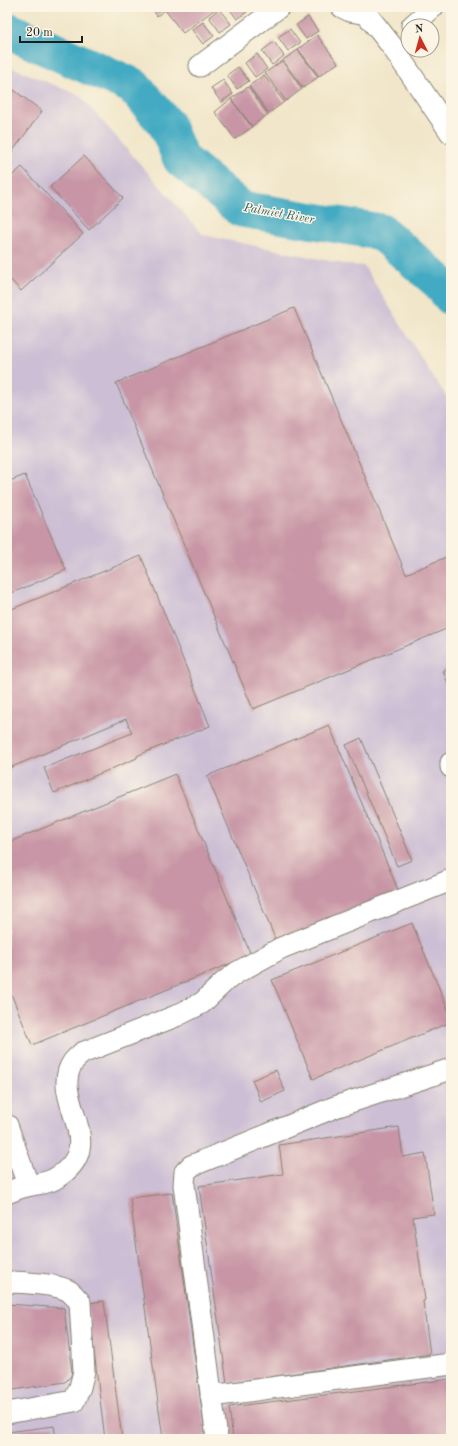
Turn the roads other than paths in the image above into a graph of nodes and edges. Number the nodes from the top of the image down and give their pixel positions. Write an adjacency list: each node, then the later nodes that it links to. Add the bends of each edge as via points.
1 (279, 7): 8 (street)
2 (342, 7): 4 (street, via 350,11)
3 (433, 7): 5 (street)
4 (364, 11): 7 (street)
5 (421, 18)
6 (400, 37): 7 (street)
7 (391, 45): 9 (street)
8 (200, 66)
9 (451, 133)
10 (451, 763): 11 (street)
11 (451, 767)
12 (451, 880): 15 (street, via 281,948 236,973 202,1003 82,1053 73,1062 67,1080 80,1131 80,1148 76,1158 68,1170 56,1178)
13 (451, 1069): 18 (street, via 335,1107 190,1166 185,1172 184,1185)
14 (7, 1125): 15 (street)
15 (18, 1189)
16 (7, 1282): 19 (street, via 56,1287 75,1296 80,1302 84,1371 74,1401)
17 (451, 1364): 18 (street)
18 (211, 1396): 20 (street)
19 (7, 1413)
20 (217, 1439)

